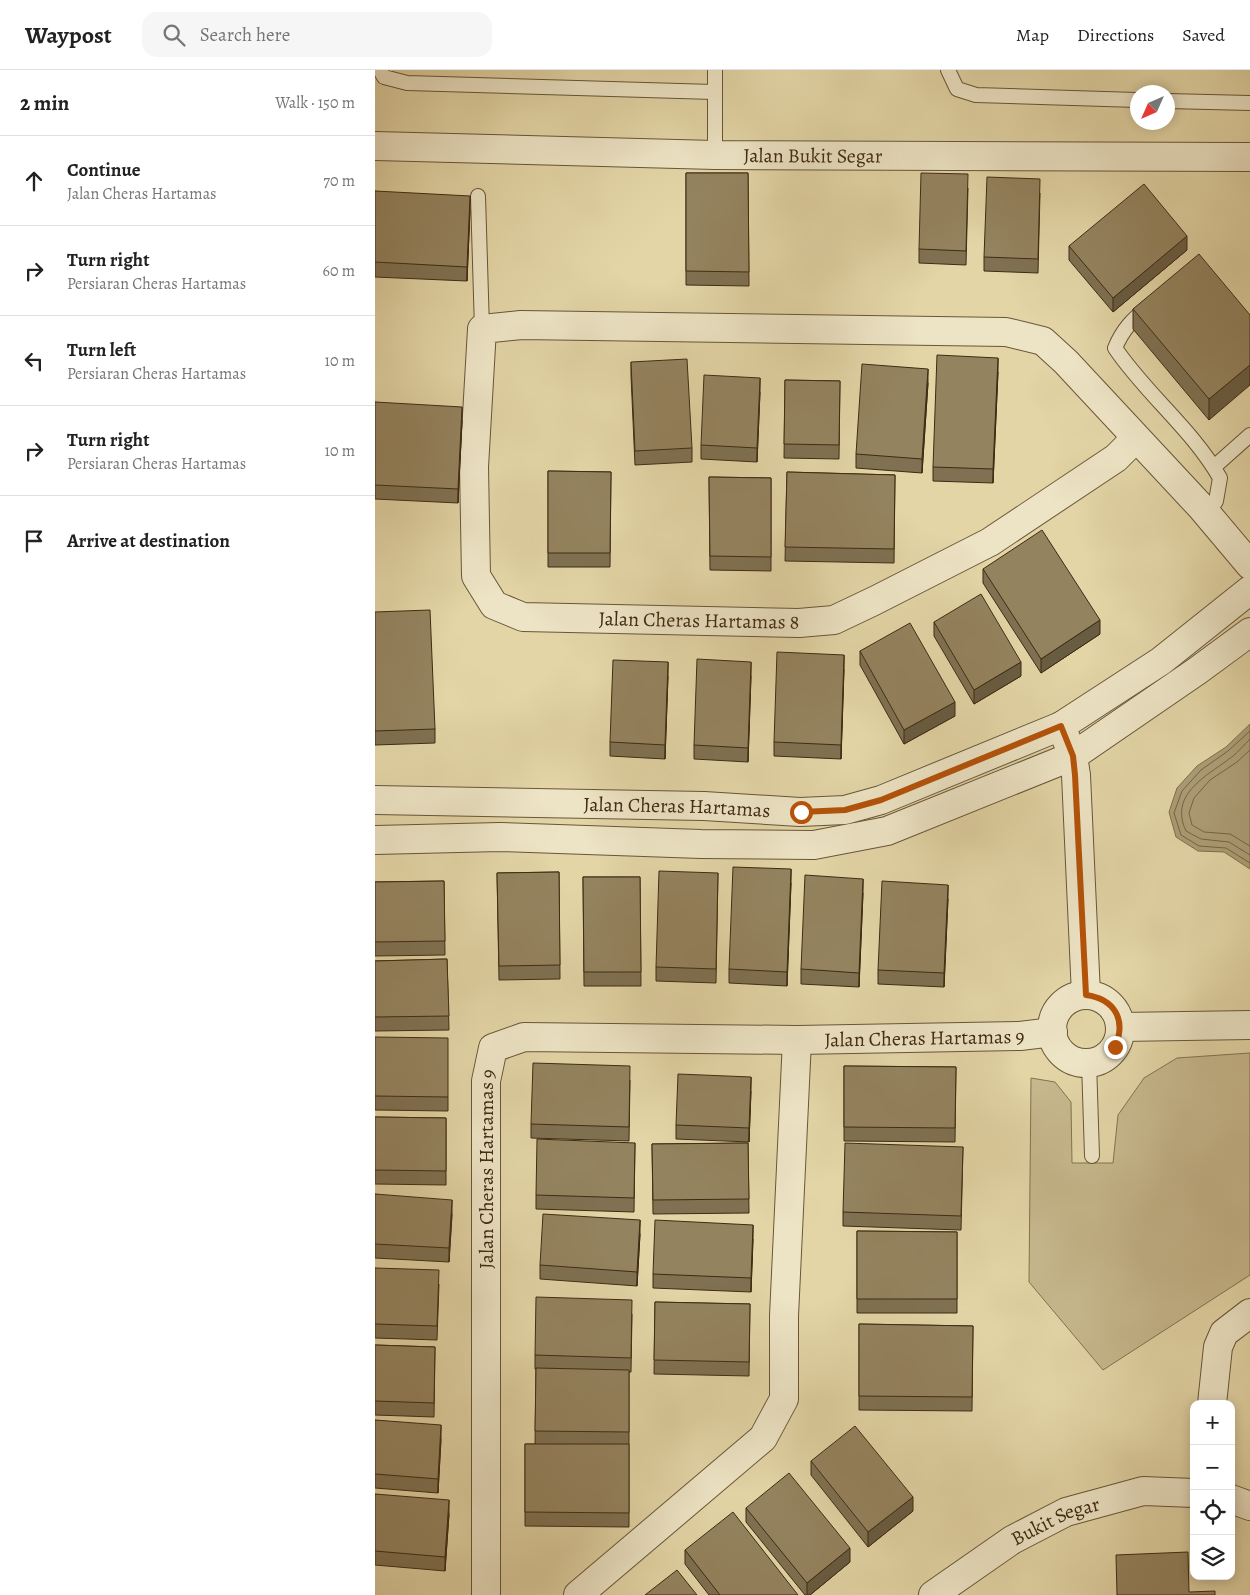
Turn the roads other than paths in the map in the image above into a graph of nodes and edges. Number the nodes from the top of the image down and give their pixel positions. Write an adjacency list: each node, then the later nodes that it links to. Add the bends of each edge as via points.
1 (379, 70): 4 (lane, via 384,77 407,83)
2 (715, 70): 4 (lane)
3 (948, 70): 5 (lane, via 957,88 977,96)
4 (714, 92): 9 (lane)
5 (1130, 100)
6 (1175, 101): 7 (lane)
7 (1250, 103)
8 (375, 146): 9 (street, Jalan Bukit Segar)
9 (715, 155): 10 (street, Jalan Bukit Segar)
10 (1250, 157)
11 (478, 196): 13 (lane, Jalan Cheras Hartamas 8)
12 (1159, 298): 16 (lane, via 1131,321 1115,348 1129,369)
13 (482, 329): 15 (street, via 521,325 1006,332 1043,341); 15 (street, Jalan Cheras Hartamas 8, via 474,467 476,576 494,605 523,618 799,623 834,620 990,542 1116,458)
14 (1250, 435): 16 (lane)
15 (1136, 438): 17 (street)
16 (1214, 467): 17 (lane, via 1220,478 1216,501)
17 (1208, 514): 18 (street)
18 (1250, 565)
19 (1250, 590): 21 (street, Jalan Cheras Hartamas, via 1161,661)
20 (1250, 632): 22 (street, Jalan Cheras Hartamas)
21 (1061, 726): 22 (street); 23 (street, Jalan Cheras Hartamas, via 881,800 845,810 801,812 705,806)
22 (1073, 756): 24 (street, Jalan Cheras Hartamas, via 887,831 814,845 500,837); 25 (street, via 1078,801)
23 (375, 800)
24 (375, 840)
25 (1086, 995): 27 (street, via 1096,996 1113,1008); 28 (street, via 1065,1002 1053,1021)
26 (1250, 1025): 27 (street)
27 (1120, 1027): 30 (street, via 1115,1047 1099,1060)
28 (1053, 1032): 29 (street, Jalan Cheras Hartamas 9, via 1020,1036); 30 (street, via 1055,1042 1065,1054 1079,1062)
29 (797, 1040): 37 (street, Jalan Cheras Hartamas 9, via 524,1038 493,1048 486,1081); 38 (street, Jalan Cheras Hartamas 9, via 784,1316 784,1398 763,1438)
30 (1089, 1062): 31 (lane)
31 (1092, 1156)
32 (1250, 1314): 33 (street, via 1225,1333 1218,1347)
33 (1212, 1400)
34 (1190, 1493): 39 (street, Bukit Segar, via 1143,1491 1066,1512 1012,1540)
35 (1235, 1501): 36 (street)
36 (1250, 1506)
37 (486, 1595)
38 (578, 1595)
39 (933, 1595)

